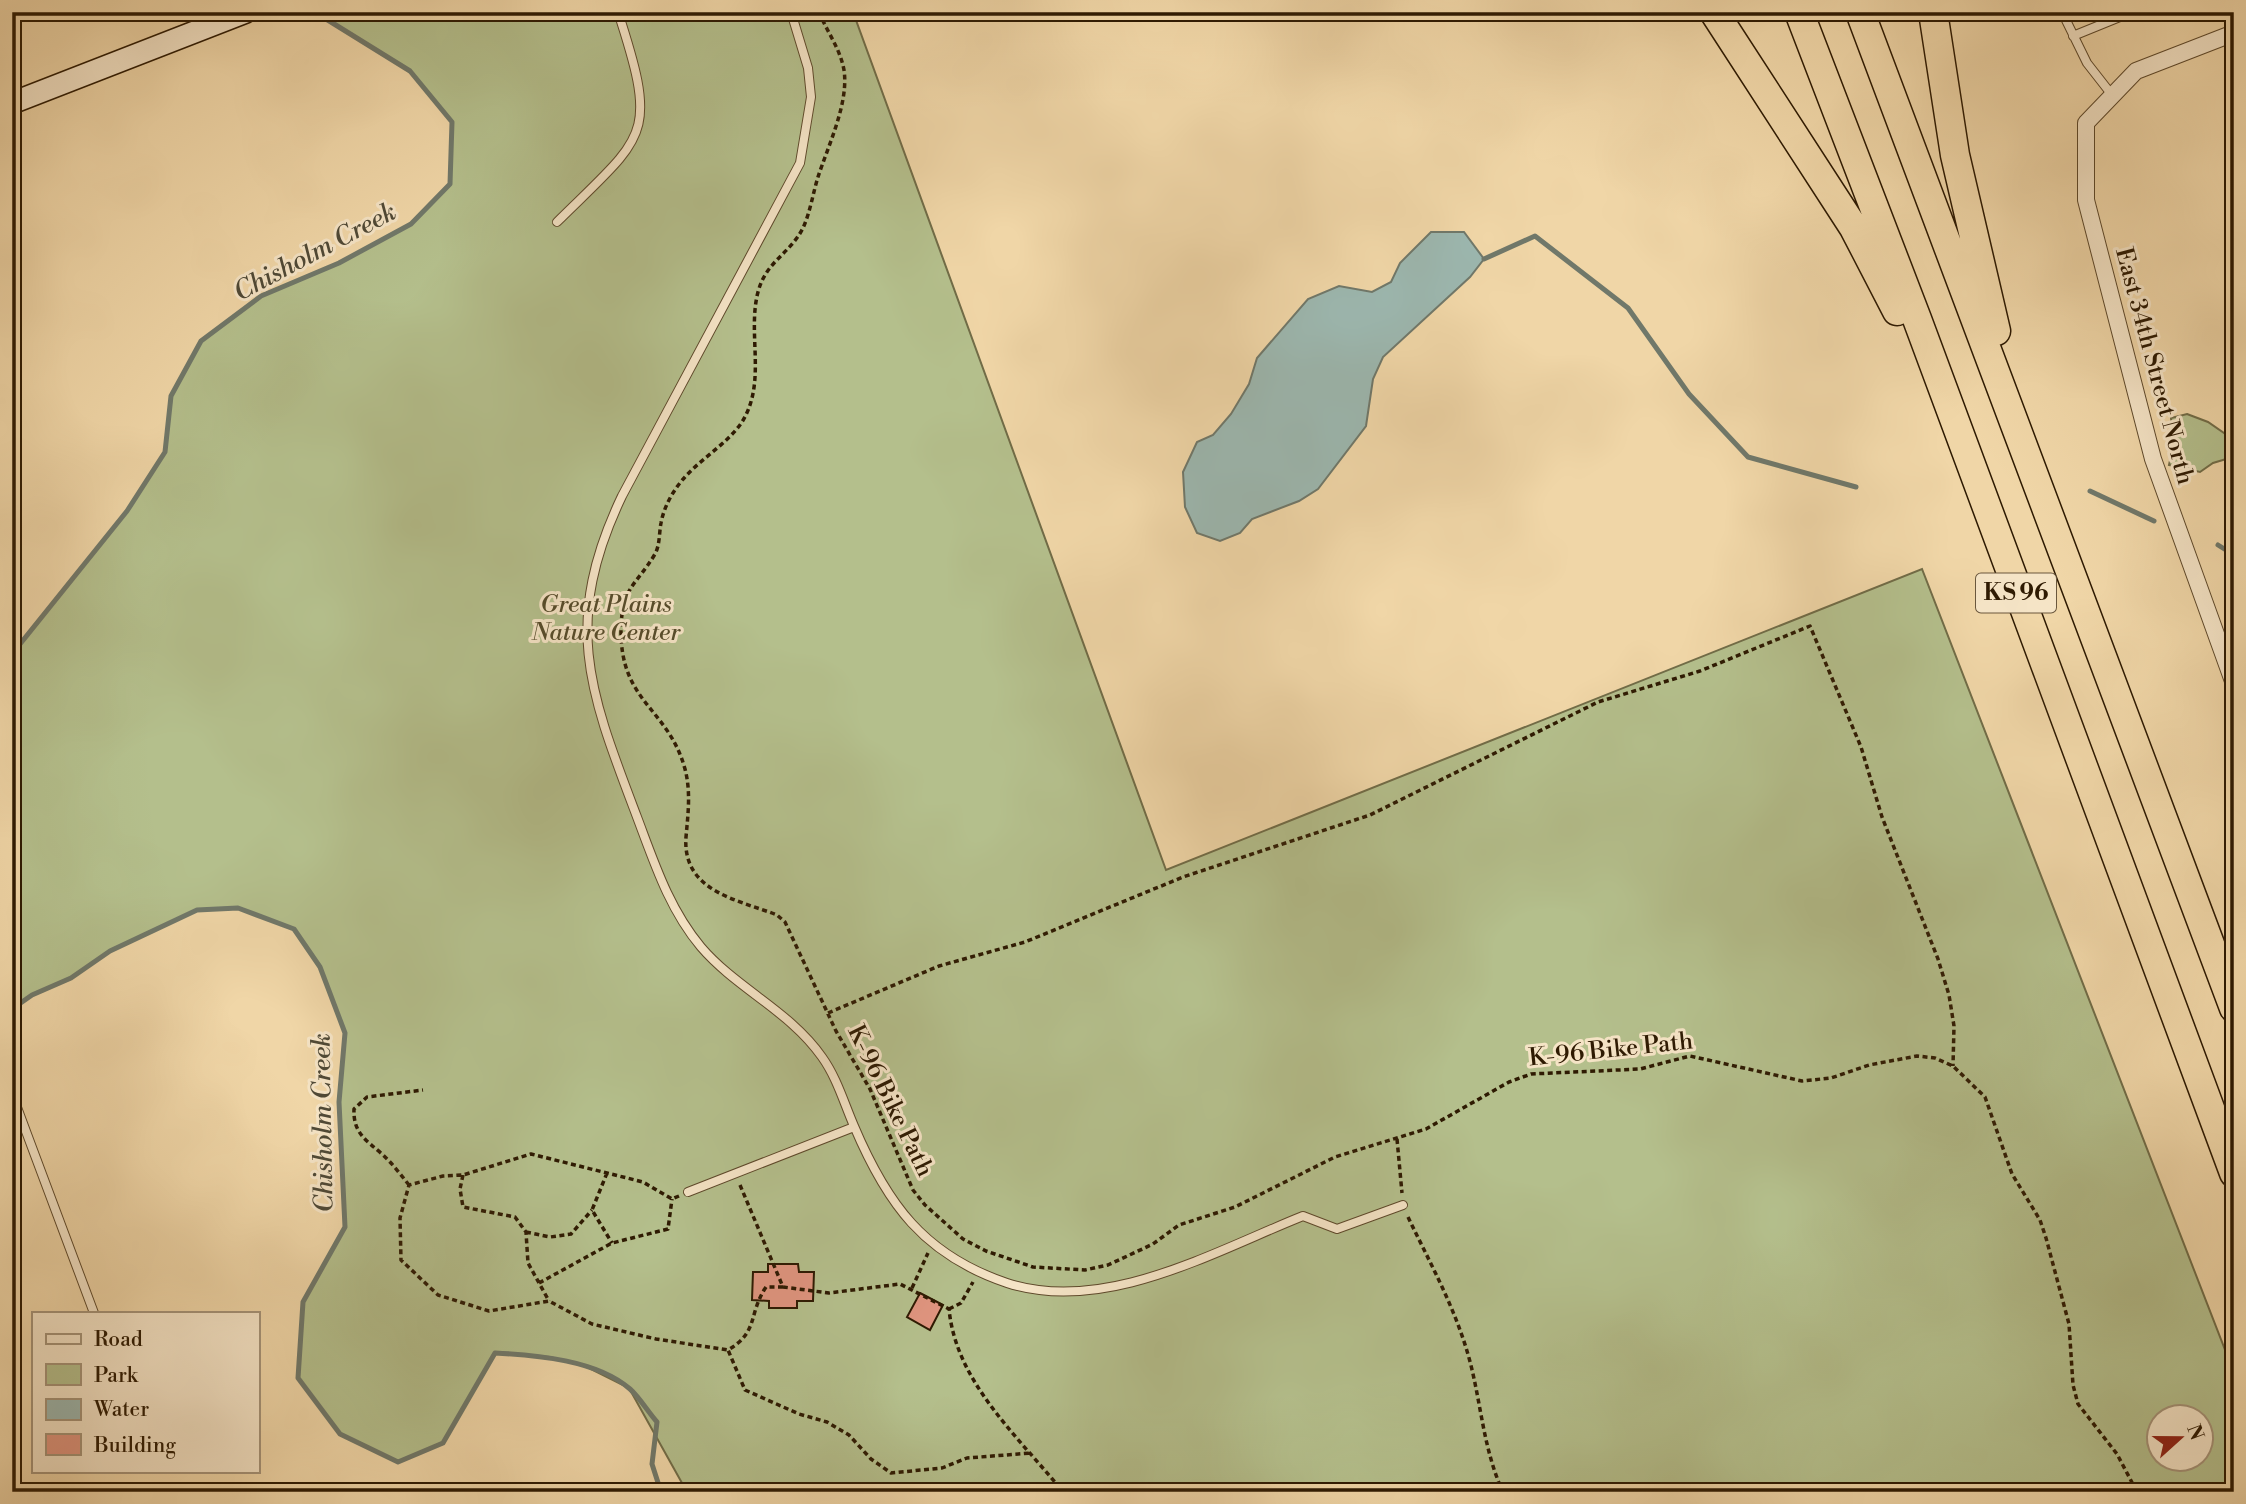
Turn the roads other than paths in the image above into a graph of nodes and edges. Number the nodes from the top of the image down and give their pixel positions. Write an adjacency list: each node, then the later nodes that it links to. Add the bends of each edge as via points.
1 (246, 12): 13 (main road)
2 (618, 12): 14 (lane, via 638,76 643,111 637,135 628,152)
3 (791, 12): 20 (lane, via 808,68 811,97 800,163 606,529 590,583 585,635 602,724 662,884 680,918 702,948 804,1033 838,1084)
4 (1714, 12): 15 (highway, via 1854,228)
5 (1799, 12): 15 (highway, KS 96)
6 (1860, 12): 16 (highway, KS 96)
7 (1933, 12): 16 (highway, via 1955,155)
8 (2062, 12): 11 (lane)
9 (2132, 12): 11 (lane)
10 (2234, 33): 12 (street, East 34th Street North, via 2136,71)
11 (2073, 36): 12 (lane)
12 (2112, 95): 17 (street, East 34th Street North, via 2086,123 2085,200 2153,459)
13 (12, 103)
14 (557, 222)
15 (1950, 412): 21 (highway, KS 96)
16 (2021, 440): 18 (highway, KS 96)
17 (2234, 684)
18 (2234, 1008)
19 (12, 1094): 24 (lane)
20 (854, 1126): 22 (lane); 23 (lane, via 894,1205 933,1245 1009,1284 1069,1292 1105,1289 1144,1280 1303,1216 1337,1229)
21 (2234, 1173)
22 (688, 1192)
23 (1403, 1205)
24 (94, 1312)

